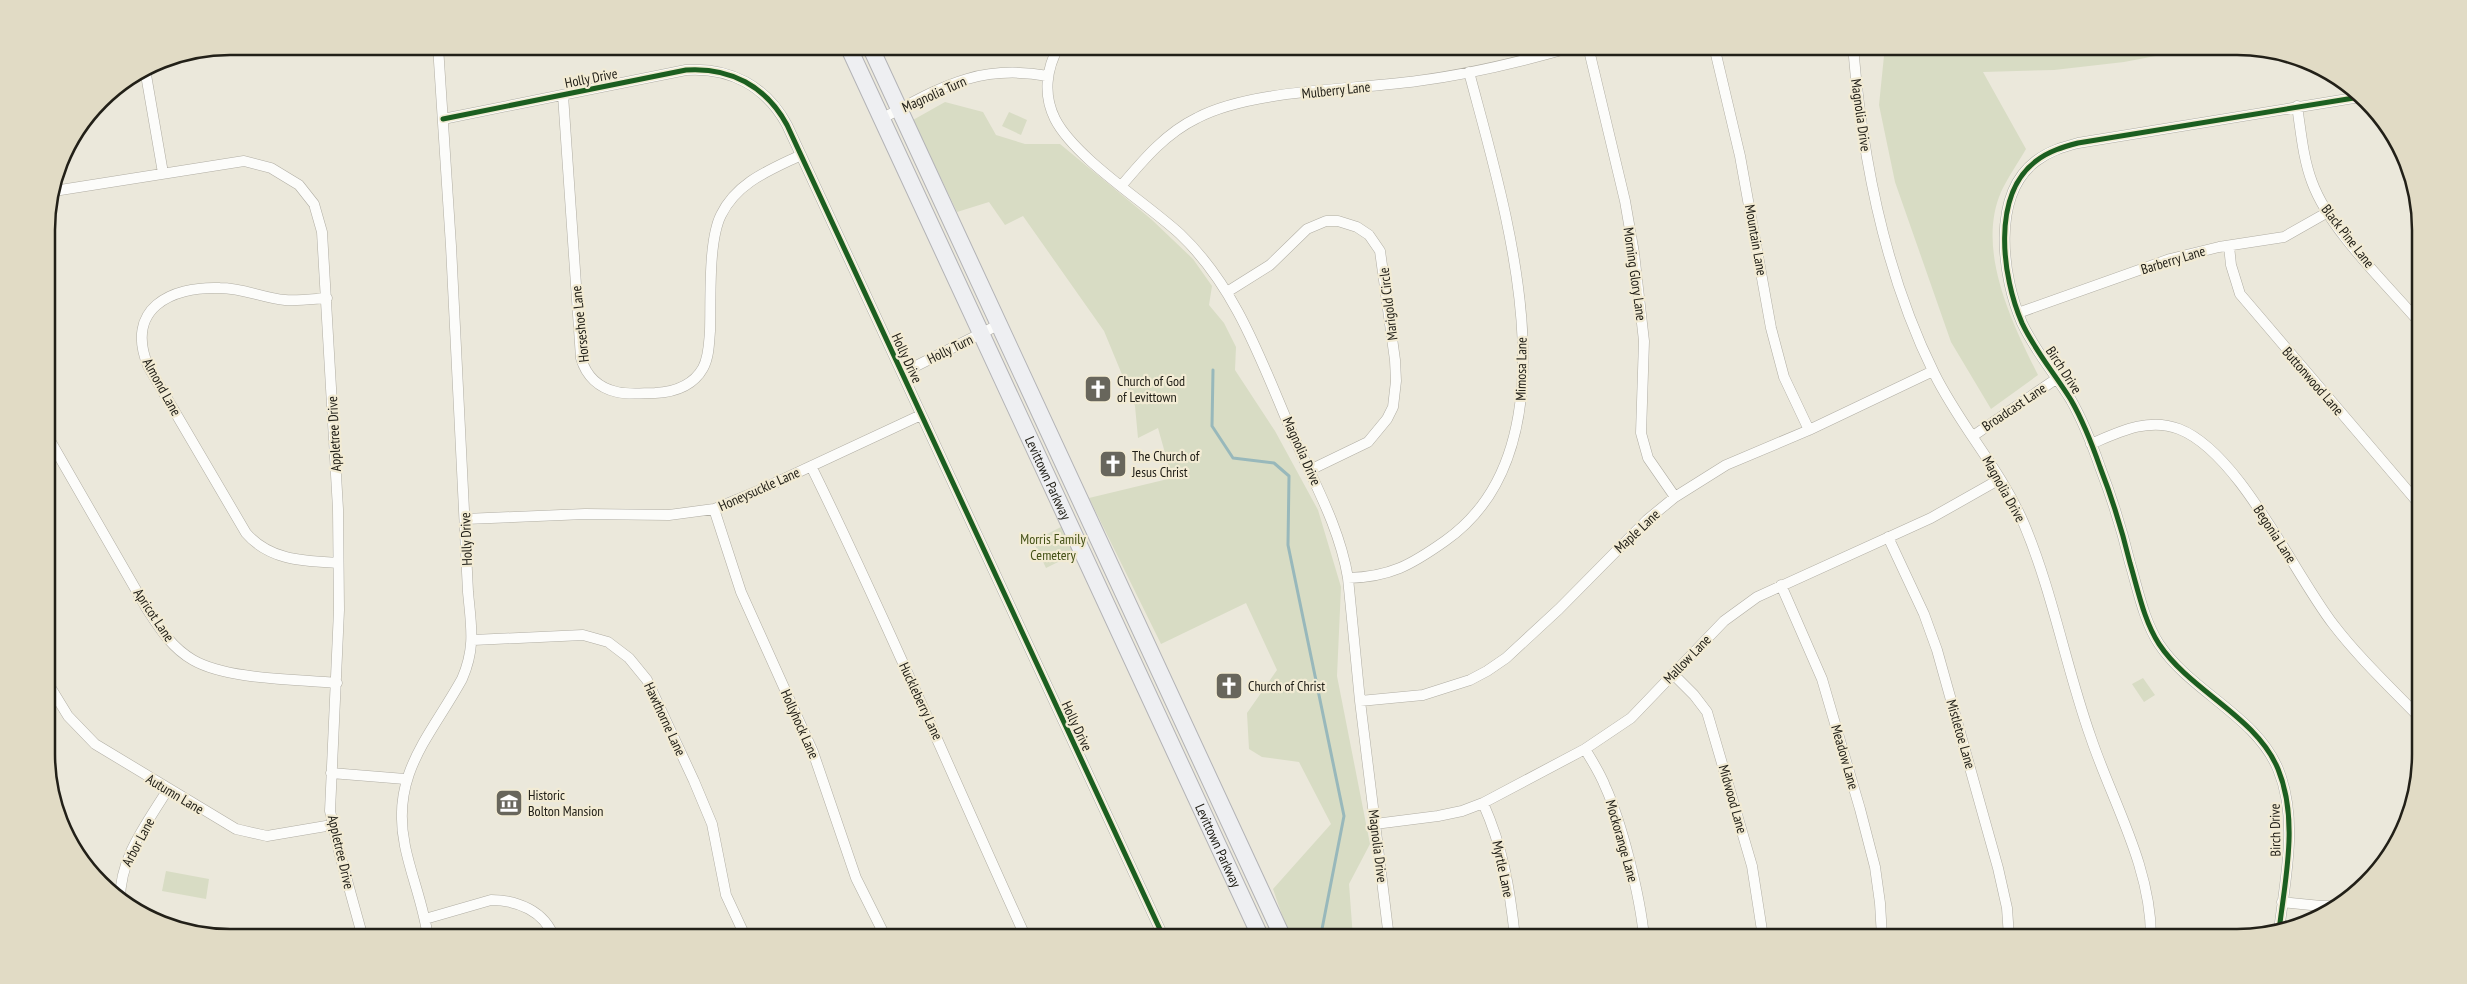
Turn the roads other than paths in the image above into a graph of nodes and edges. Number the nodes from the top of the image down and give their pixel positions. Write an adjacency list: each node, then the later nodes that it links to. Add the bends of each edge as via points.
1 (439, 55): 16 (street, Holly Drive)
2 (852, 55): 17 (main road, Levittown Parkway)
3 (874, 55): 15 (main road, Levittown Parkway)
4 (1054, 55): 11 (street, Magnolia Drive)
5 (1539, 55): 9 (street, Mulberry Lane)
6 (1590, 55): 42 (street, Morning Glory Lane, via 1625,201 1636,271 1644,341 1641,433 1648,458)
7 (1716, 55): 34 (street, Mountain Lane, via 1738,147 1777,354)
8 (1854, 55): 30 (street, Magnolia Drive, via 1874,196 1901,291)
9 (1469, 72): 20 (street, Mulberry Lane, via 1268,98 1214,110 1158,144); 47 (street, Mimosa Lane, via 1504,213 1522,327 1522,400 1517,429 1500,478 1466,524 1400,570 1367,578)
10 (146, 76): 19 (street)
11 (1048, 76): 15 (street, Magnolia Turn, via 1007,71 981,75 943,88); 20 (street, Magnolia Drive, via 1050,106 1060,128)
12 (563, 95): 16 (street, Holly Drive); 18 (street, Holly Drive, via 686,70 714,70 761,90 782,116); 18 (street, Horseshoe Lane, via 581,358 591,379 611,391 632,394 663,392 685,386 695,378 703,368 709,346 714,239 721,215 744,185)
13 (2352, 98): 14 (street, Birch Drive)
14 (2297, 106): 22 (street, Black Pine Lane, via 2307,167); 26 (street, Birch Drive, via 2078,142 2035,162 2018,181 2006,229 2006,268)
15 (899, 110): 17 (street, Magnolia Turn); 28 (main road, Levittown Parkway)
16 (443, 119): 44 (street, Holly Drive)
17 (881, 119): 29 (main road, Levittown Parkway)
18 (801, 155): 31 (street, Holly Drive)
19 (163, 173): 21 (street, Appletree Drive); 25 (street, Appletree Drive, via 244,162 271,168 299,185 314,204 322,232)
20 (1122, 185): 24 (street, Magnolia Drive, via 1180,234 1209,265)
21 (60, 190)
22 (2328, 212): 23 (street, Barberry Lane, via 2284,236); 27 (street, Black Pine Lane)
23 (2229, 246): 26 (street, Barberry Lane, via 2168,259); 41 (street, Buttonwood Lane, via 2240,294)
24 (1227, 292): 39 (street, Magnolia Drive, via 1255,343); 39 (street, Marigold Circle, via 1270,265 1307,229 1326,221 1357,226 1369,235 1380,252 1395,360 1393,407 1368,442)
25 (327, 298): 46 (street, Appletree Drive, via 337,470); 46 (street, Almond Lane, via 284,300 221,288 186,291 169,296 154,306 143,324 141,345 148,366 253,542 281,557)
26 (2018, 313): 32 (street, Birch Drive)
27 (2412, 313)
28 (998, 325): 29 (street, Holly Turn); 75 (main road, Levittown Parkway)
29 (980, 334): 31 (street, Holly Turn); 74 (main road, Levittown Parkway)
30 (1933, 371): 34 (street, Maple Lane); 35 (street, Magnolia Drive)
31 (902, 373): 33 (street, Holly Drive)
32 (2056, 379): 35 (street, Broadcast Lane); 36 (street, Birch Drive, via 2079,415)
33 (920, 415): 38 (street, Honeysuckle Lane); 73 (street, Holly Drive)
34 (1809, 430): 42 (street, Maple Lane, via 1726,466)
35 (1973, 436): 40 (street, Magnolia Drive)
36 (2092, 444): 54 (street, Begonia Lane, via 2148,424 2177,428 2200,441 2254,502 2333,624); 63 (street, Birch Drive, via 2156,639 2187,676 2245,725 2262,743 2277,767 2288,805 2289,824)
37 (55, 449): 51 (street, Apricot Lane, via 147,609 160,629 192,660 220,671)
38 (811, 466): 43 (street, Honeysuckle Lane); 72 (street, Huckleberry Lane, via 932,724)
39 (1310, 470): 47 (street, Magnolia Drive, via 1337,536)
40 (2000, 479): 45 (street, Mallow Lane, via 1945,511); 82 (street, Magnolia Drive, via 2024,524 2040,568 2083,715 2142,876)
41 (2412, 496)
42 (1675, 497): 52 (street, Maple Lane, via 1647,520 1559,609 1506,658 1487,671 1423,695)
43 (714, 509): 44 (street, Honeysuckle Lane, via 669,515); 71 (street, Hollyhock Lane, via 741,592 813,752 856,878)
44 (465, 518): 49 (street, Holly Drive)
45 (1888, 537): 48 (street, Mallow Lane); 81 (street, Mistletoe Lane, via 1937,650 1998,868)
46 (338, 563): 51 (street, Appletree Drive)
47 (1348, 578): 52 (street, Magnolia Drive)
48 (1782, 585): 50 (street, Mallow Lane, via 1757,597 1732,615); 80 (street, Meadow Lane, via 1822,680 1860,809 1875,867)
49 (473, 640): 57 (street, Holly Drive, via 469,663 462,678); 70 (street, Hawthorne Lane, via 584,635 608,642 629,658 647,680 712,824 726,895)
50 (1672, 674): 55 (street, Mallow Lane, via 1631,718); 79 (street, Midwood Lane, via 1707,712 1752,866)
51 (337, 683): 56 (street, Appletree Drive)
52 (1360, 702): 60 (street, Magnolia Drive)
53 (55, 704): 58 (street, Autumn Lane, via 95,744)
54 (2412, 709)
55 (1585, 749): 59 (street, Mallow Lane); 78 (street, Mockorange Lane, via 1606,788 1621,832)
56 (331, 773): 57 (street); 61 (street, Appletree Drive)
57 (405, 779): 65 (street, Holly Drive, via 400,818)
58 (168, 789): 61 (street, Autumn Lane, via 219,821 253,834 285,834); 62 (street, Arbor Lane, via 127,858)
59 (1483, 804): 60 (street, Mallow Lane, via 1438,816); 77 (street, Myrtle Lane, via 1507,870)
60 (1375, 824): 76 (street, Magnolia Drive)
61 (332, 825): 67 (street, Appletree Drive)
62 (121, 890)
63 (2282, 902): 64 (street); 66 (street, Birch Drive)
64 (2325, 906)
65 (425, 919): 68 (street, Holly Drive); 69 (street, via 491,900 502,900 524,905 540,917)
66 (2280, 924)
67 (361, 929)
68 (427, 929)
69 (548, 929)
70 (742, 929)
71 (882, 929)
72 (1022, 929)
73 (1160, 929)
74 (1258, 929)
75 (1279, 929)
76 (1388, 929)
77 (1513, 929)
78 (1642, 929)
79 (1762, 929)
80 (1881, 929)
81 (2008, 929)
82 (2150, 929)

